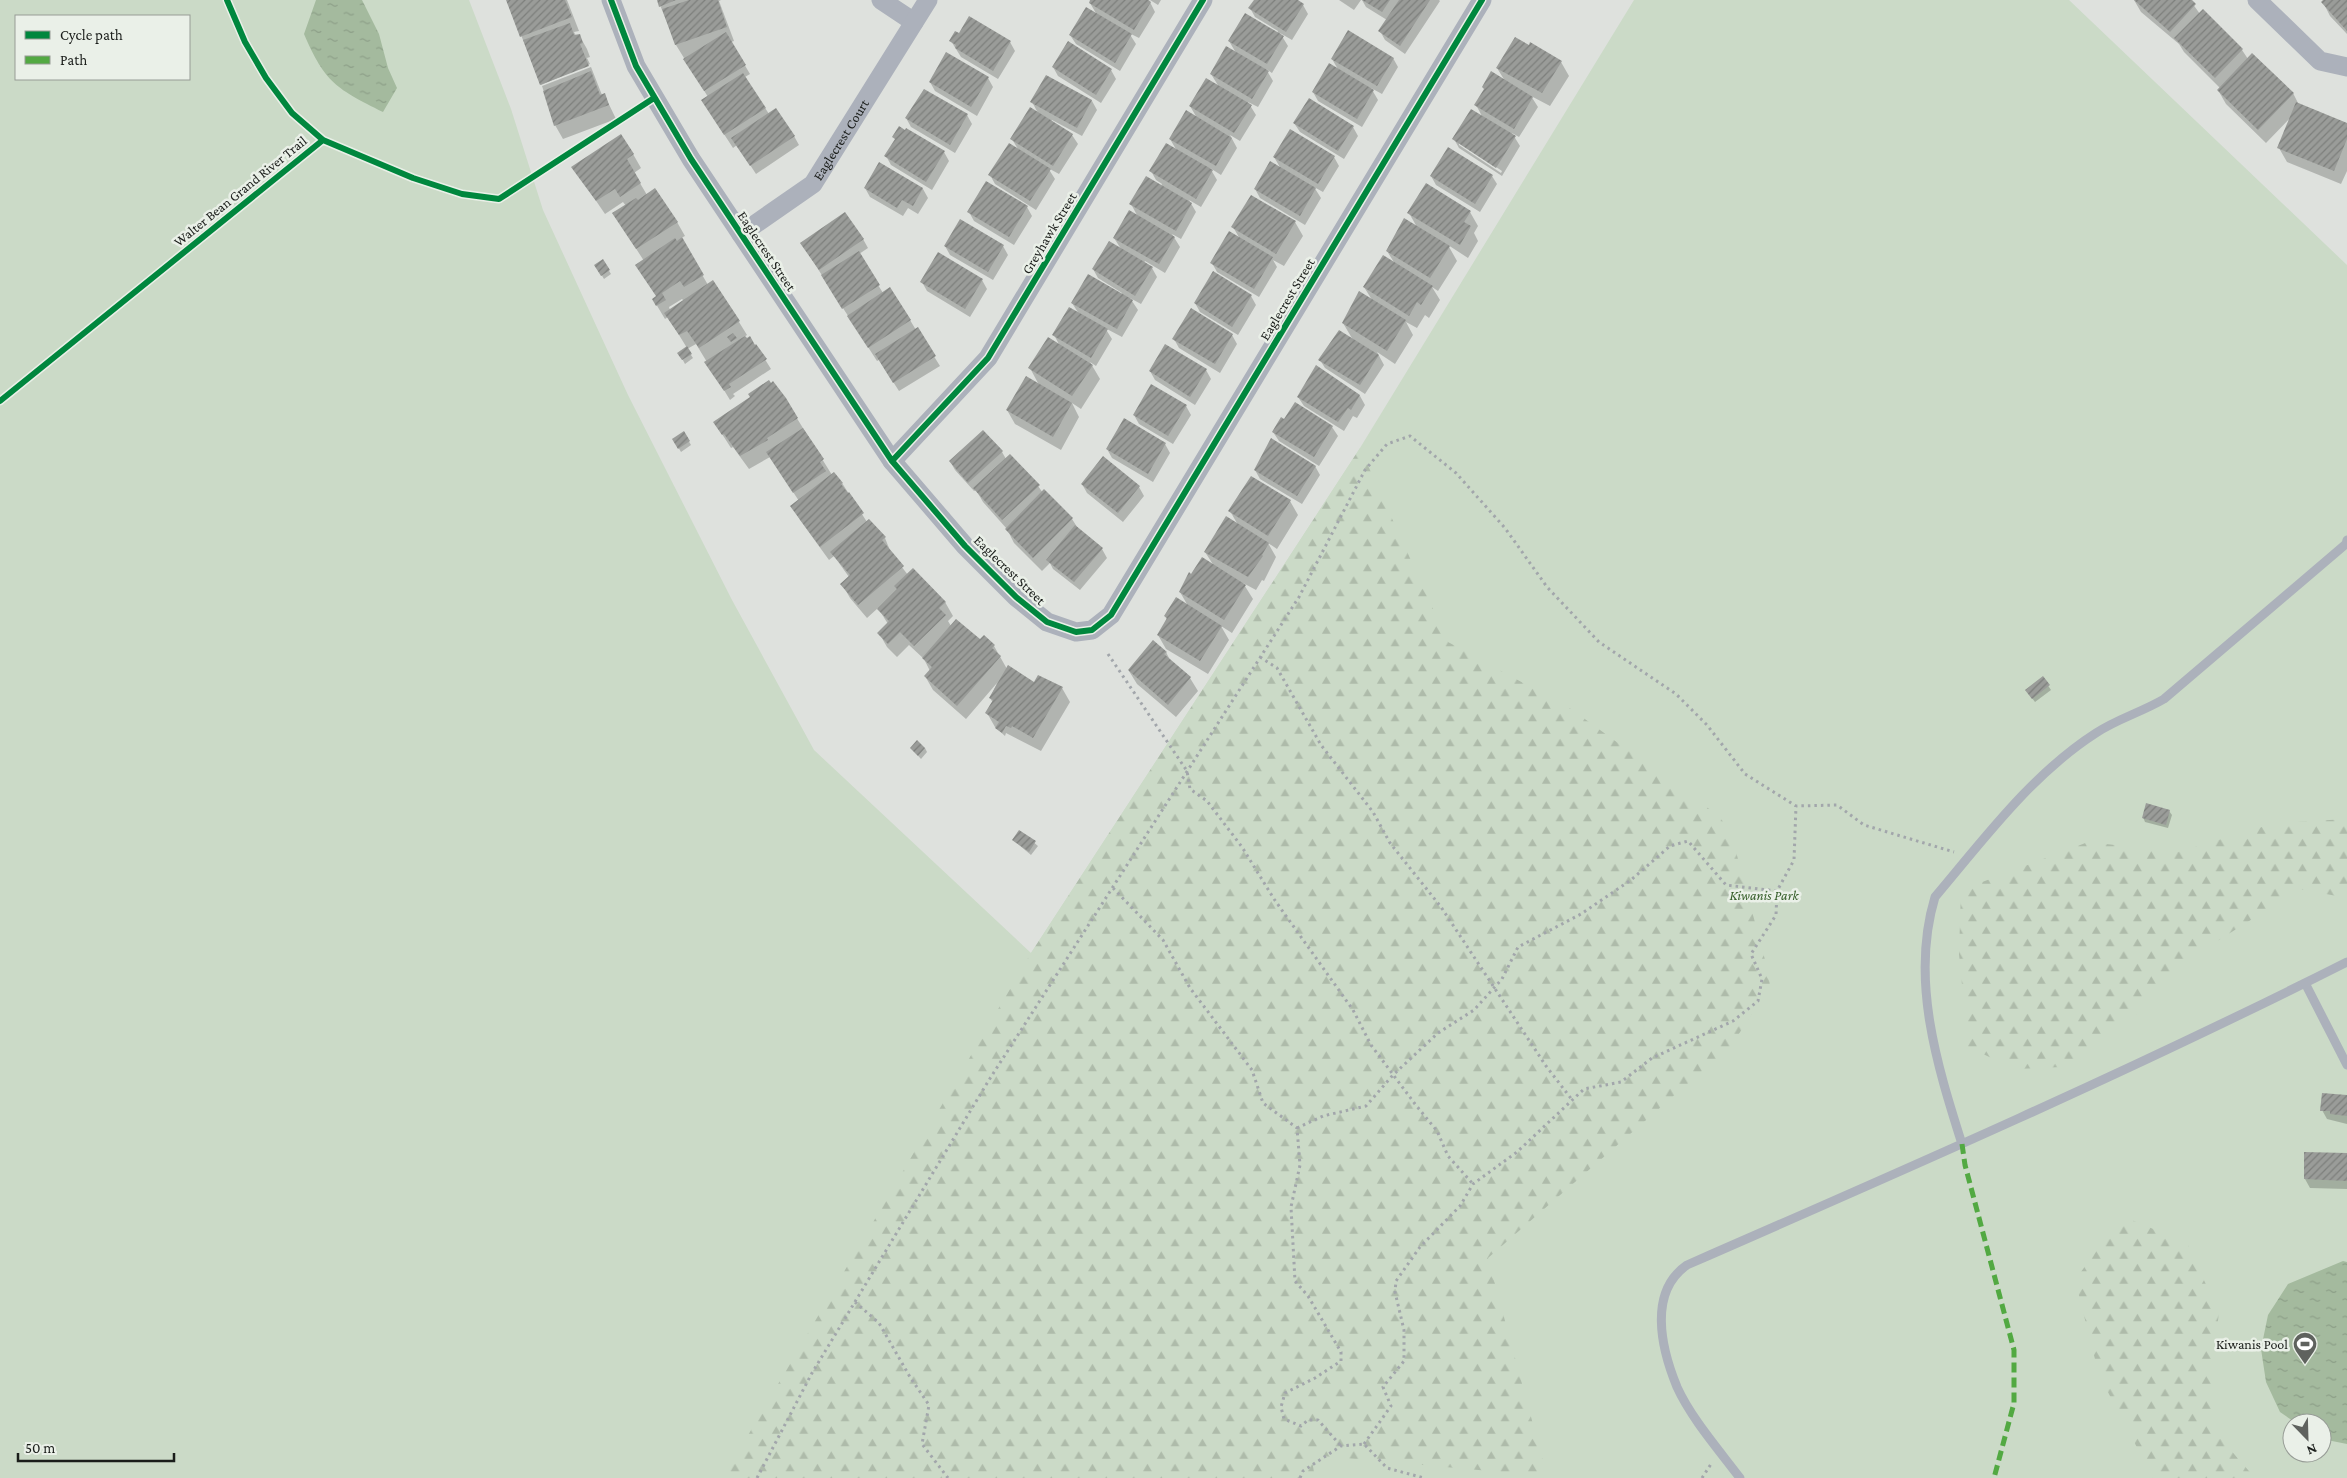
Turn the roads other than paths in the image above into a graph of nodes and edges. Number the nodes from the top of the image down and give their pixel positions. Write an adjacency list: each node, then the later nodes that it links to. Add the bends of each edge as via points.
1 (611, 0): 9 (street, Eaglecrest Street, via 636,66 691,160)
2 (882, 0): 7 (street)
3 (928, 0): 7 (street, Eaglecrest Court)
4 (1203, 0): 10 (street, Greyhawk Street, via 988,358)
5 (1482, 0): 10 (street, Eaglecrest Street, via 1110,615 1092,630 1076,632 1047,622 1016,597 965,546)
6 (2257, 0): 8 (street, via 2320,61)
7 (914, 22): 9 (street, Eaglecrest Court, via 813,184)
8 (2347, 67)
9 (741, 234): 10 (street, Eaglecrest Street)
10 (892, 461)
11 (2347, 543): 15 (lane, via 2164,699 2143,712 2096,732 2066,755 2028,789 1935,897 1928,919 1925,979 1941,1078)
12 (2347, 962): 13 (lane)
13 (2305, 983): 14 (lane); 15 (lane, via 2195,1038)
14 (2347, 1065)
15 (1962, 1144): 16 (lane, via 1687,1264 1671,1280 1663,1296 1660,1323 1677,1387)
16 (1740, 1478)

